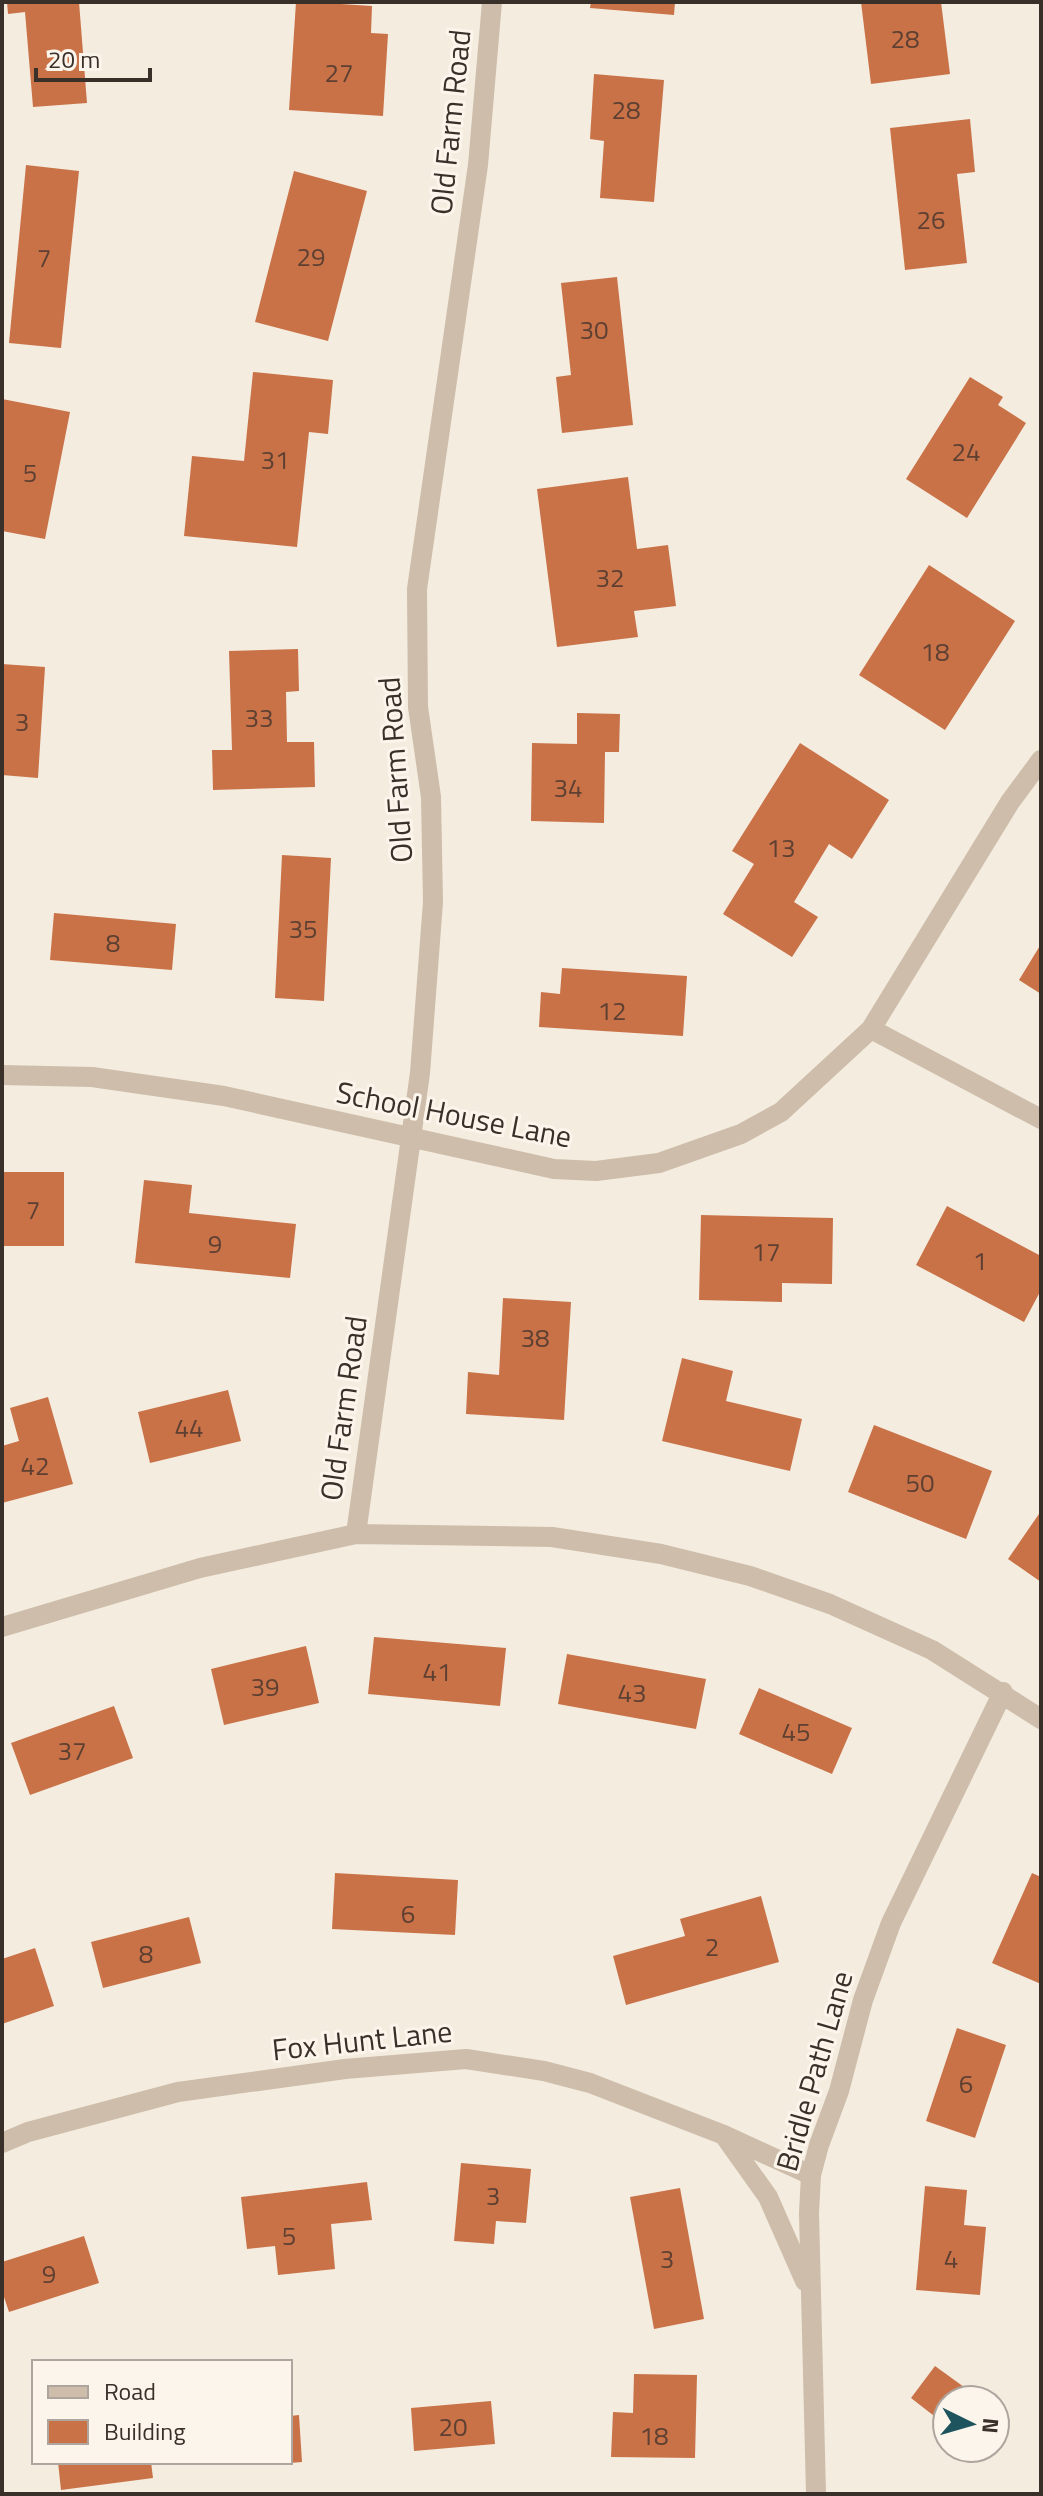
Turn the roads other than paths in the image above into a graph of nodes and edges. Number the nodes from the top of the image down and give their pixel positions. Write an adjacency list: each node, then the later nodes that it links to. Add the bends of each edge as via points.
1 (492, 2): 6 (street, Old Farm Road, via 478,165 417,589 418,707 431,797 433,902 420,1073)
2 (1041, 760): 3 (street, School House Lane)
3 (871, 1029): 5 (street); 6 (street, School House Lane, via 781,1112 741,1134 659,1163 596,1171 554,1169)
4 (2, 1075): 6 (street, School House Lane, via 92,1077 224,1096)
5 (1041, 1119)
6 (409, 1138): 7 (street, Old Farm Road)
7 (356, 1534): 8 (street, via 200,1568); 9 (street, via 552,1537 691,1561 830,1604 932,1650)
8 (2, 1627)
9 (1003, 1692): 10 (street); 13 (street, Bridle Path Lane, via 891,1923)
10 (1041, 1719)
11 (724, 2135): 12 (street, Fox Hunt Lane, via 590,2083 466,2059 178,2092); 13 (street, Fox Hunt Lane); 14 (street, via 768,2197)
12 (2, 2143)
13 (811, 2175): 14 (street, Bridle Path Lane)
14 (811, 2296): 15 (street, Bridle Path Lane)
15 (816, 2494)

